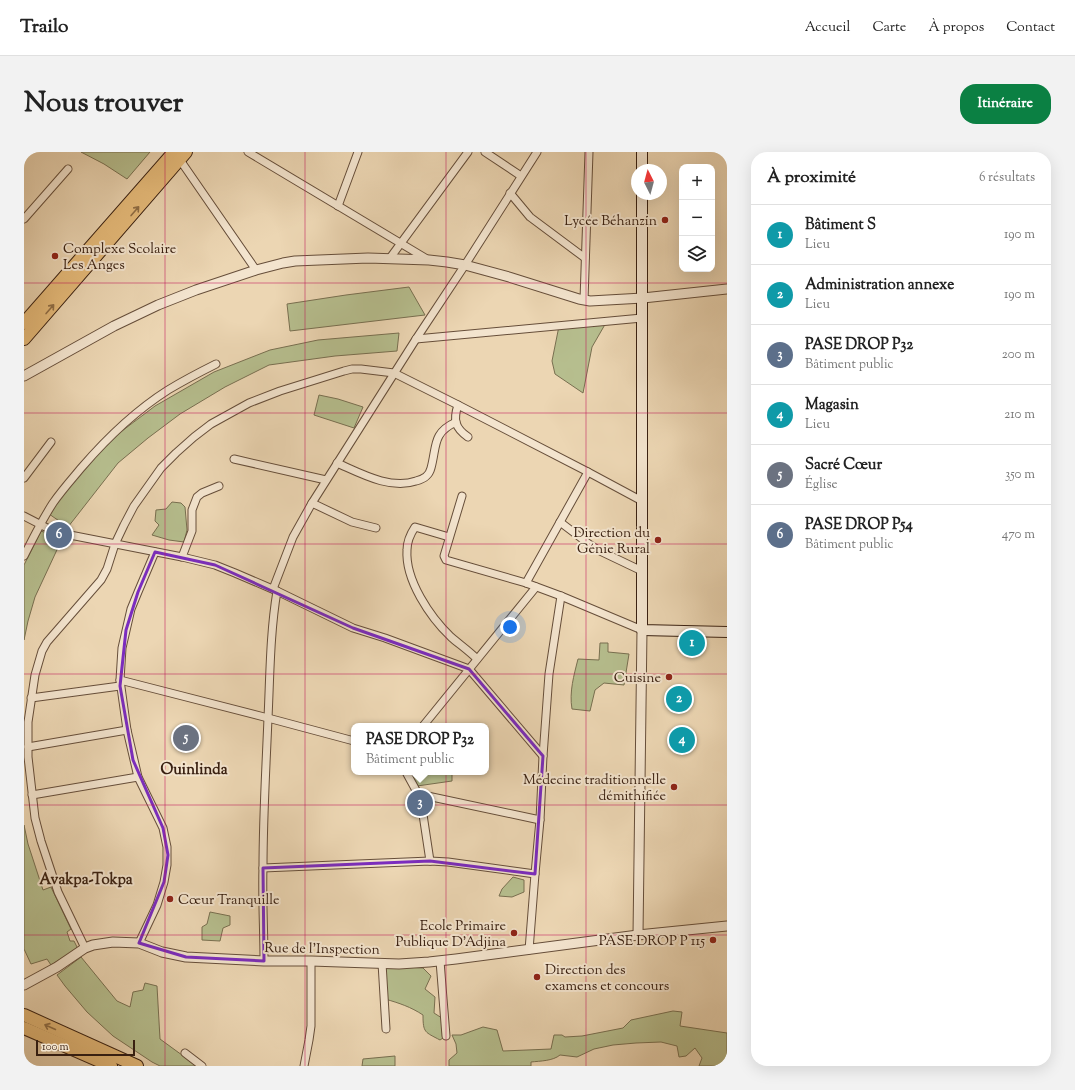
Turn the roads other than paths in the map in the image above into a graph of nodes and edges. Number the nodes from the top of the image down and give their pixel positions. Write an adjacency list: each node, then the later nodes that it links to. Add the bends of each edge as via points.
1 (248, 152): 14 (street)
2 (358, 152): 14 (street)
3 (468, 152): 16 (street)
4 (485, 152): 11 (street)
5 (537, 152): 11 (street)
6 (589, 152): 18 (street)
7 (642, 152): 9 (main road)
8 (180, 155): 21 (street); 26 (highway); 27 (highway, one-way to 8)
9 (642, 164)
10 (68, 170): 15 (street)
11 (521, 176): 12 (street)
12 (510, 194): 18 (street, via 530,217); 20 (street)
13 (642, 200): 23 (main road)
14 (338, 206): 16 (street)
15 (24, 219)
16 (401, 244): 17 (street); 19 (street)
17 (390, 258): 19 (street); 21 (street, via 295,261)
18 (585, 258): 24 (street)
19 (429, 260): 20 (street)
20 (465, 265): 24 (street); 28 (street)
21 (256, 270): 31 (street, via 196,290 133,316)
22 (727, 289): 23 (street)
23 (643, 298): 24 (street); 25 (main road)
24 (584, 300)
25 (642, 318): 28 (street); 43 (main road)
26 (24, 323)
27 (24, 339)
28 (416, 339): 30 (street)
29 (216, 364): 47 (street, via 168,390 119,428 74,476)
30 (394, 373): 32 (street); 37 (street); 50 (street, via 361,369 344,371 249,403 211,424 161,468 134,506)
31 (24, 376)
32 (458, 405): 33 (street); 38 (street)
33 (456, 422): 34 (street, via 460,431); 37 (street, via 446,426 440,434 434,445 431,468 424,479 408,483 381,481)
34 (468, 437)
35 (51, 442): 39 (street)
36 (234, 459): 40 (street)
37 (337, 463): 40 (street)
38 (588, 472): 43 (street); 46 (street)
39 (24, 478)
40 (326, 480): 44 (street)
41 (220, 486): 53 (street, via 197,497 192,510 192,531)
42 (462, 496): 49 (street)
43 (642, 501): 54 (main road)
44 (312, 503): 48 (street, via 352,522); 57 (street, via 293,537)
45 (24, 516): 47 (street)
46 (560, 522): 54 (street, via 598,550); 55 (street)
47 (40, 524): 50 (street, via 53,531); 52 (street)
48 (376, 528)
49 (449, 537): 55 (street, via 444,556 446,560); 61 (street, via 415,527 408,543 408,564 424,603 451,636)
50 (115, 544): 51 (street); 64 (street, via 101,580 42,651)
51 (155, 552): 53 (street); 63 (street, via 132,609 122,648)
52 (24, 556)
53 (182, 558): 57 (street, via 215,565)
54 (642, 571): 59 (main road)
55 (526, 583): 56 (street)
56 (536, 587): 58 (street); 61 (street)
57 (275, 590): 62 (street, via 353,628); 65 (street)
58 (561, 596): 59 (street); 70 (street, via 549,674)
59 (642, 630): 60 (main road); 80 (street)
60 (727, 632)
61 (477, 659): 62 (street)
62 (468, 669): 66 (street); 70 (street)
63 (120, 683): 64 (street); 65 (street); 67 (street)
64 (31, 698): 69 (street)
65 (268, 718): 68 (street); 77 (street)
66 (424, 723)
67 (127, 730): 69 (street); 72 (street)
68 (351, 740)
69 (28, 747): 74 (street)
70 (543, 756): 75 (street)
71 (408, 775): 73 (street)
72 (138, 777): 74 (street); 81 (street, via 163,828 168,855 157,905)
73 (418, 794): 75 (street); 76 (street)
74 (32, 795): 82 (street, via 41,841)
75 (540, 820): 78 (street)
76 (430, 861): 77 (street); 78 (street)
77 (263, 868): 84 (street)
78 (535, 874): 83 (street)
79 (727, 926): 80 (street, Rue de l'Inspection)
80 (638, 935): 83 (street, Rue de l'Inspection)
81 (139, 943): 82 (street, Rue de l'Inspection, via 113,942); 84 (street, Rue de l'Inspection, via 162,952 186,957)
82 (81, 950): 88 (street, Rue de l'Inspection)
83 (529, 950): 86 (street, Rue de l'Inspection)
84 (264, 961): 85 (street, Rue de l'Inspection)
85 (311, 961): 87 (street, Rue de l'Inspection); 97 (street, via 310,1033)
86 (440, 961): 87 (street, Rue de l'Inspection); 92 (street)
87 (382, 963): 91 (street)
88 (24, 985)
89 (24, 1015): 95 (highway, one-way to 89)
90 (24, 1028): 94 (highway)
91 (386, 1029)
92 (446, 1036)
93 (185, 1053): 96 (street)
94 (111, 1066)
95 (137, 1066)
96 (202, 1066)
97 (304, 1066)

